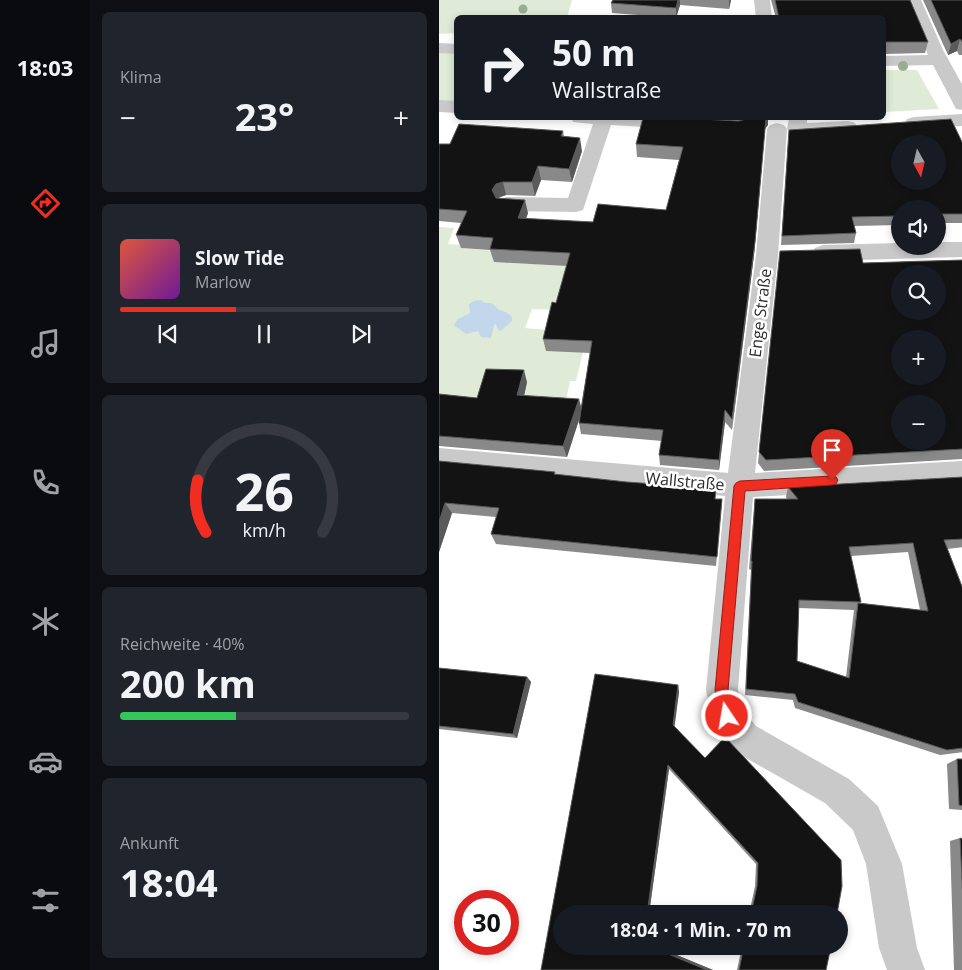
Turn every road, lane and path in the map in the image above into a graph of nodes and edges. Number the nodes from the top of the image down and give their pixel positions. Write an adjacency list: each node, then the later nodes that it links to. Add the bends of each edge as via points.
1 (762, 0): 3 (street)
2 (913, 0): 6 (street)
3 (764, 15)
4 (439, 48): 5 (street)
5 (454, 49)
6 (939, 60): 7 (street); 8 (street)
7 (886, 61)
8 (960, 96)
9 (439, 106): 10 (street)
10 (454, 107)
11 (604, 120): 18 (street, via 576,205)
12 (622, 120): 15 (street)
13 (962, 120): 16 (street)
14 (797, 123): 17 (street); 20 (street, Enge Straße, via 773,132)
15 (695, 124)
16 (900, 124)
17 (863, 126)
18 (507, 204)
19 (962, 249): 20 (street)
20 (785, 254): 23 (street, Enge Straße)
21 (439, 459): 23 (street, Wallstraße)
22 (962, 473): 23 (street, Wallstraße)
23 (740, 486): 24 (street, Enge Straße, via 722,690 727,716 744,738 837,790 866,818 884,864 898,948)
24 (906, 970)

